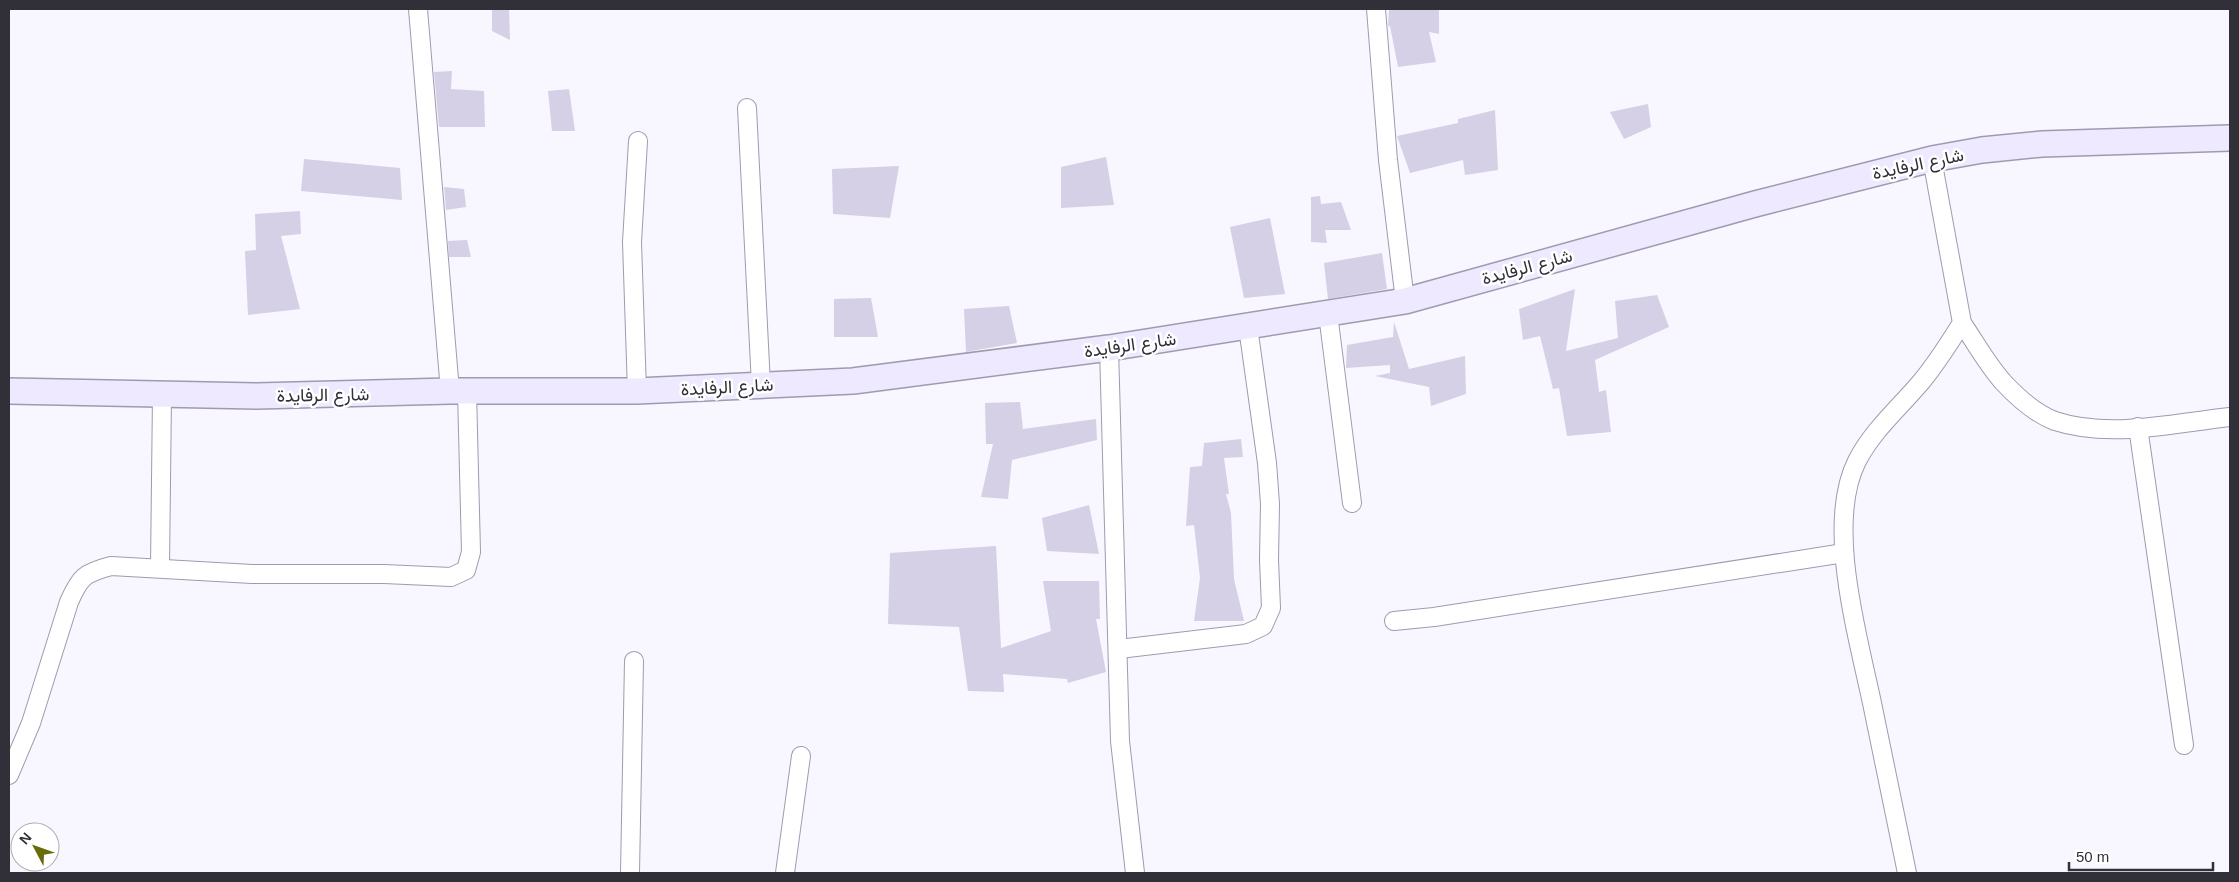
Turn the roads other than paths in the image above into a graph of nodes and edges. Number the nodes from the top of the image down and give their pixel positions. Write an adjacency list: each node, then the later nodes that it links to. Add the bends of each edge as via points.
1 (418, 9): 15 (street)
2 (1376, 9): 7 (street, via 1388,160)
3 (747, 108): 12 (street)
4 (2230, 138): 6 (street, شارع الرفايدة, via 2042,144)
5 (638, 141): 13 (street, via 632,242)
6 (1932, 159): 7 (street, شارع الرفايدة, via 1755,204); 9 (street)
7 (1405, 301): 8 (street, شارع الرفايدة)
8 (1328, 314): 10 (street, شارع الرفايدة); 19 (street)
9 (1962, 323): 18 (street, via 2003,382 2024,402 2054,420 2081,427); 20 (street, via 1942,356 1881,426 1857,462 1845,498)
10 (1248, 327): 11 (street, شارع الرفايدة); 23 (street, via 1267,463 1271,608 1263,626 1246,634)
11 (1109, 348): 12 (street, شارع الرفايدة, via 853,381); 23 (street)
12 (761, 385): 13 (street, شارع الرفايدة)
13 (637, 391): 15 (street, شارع الرفايدة)
14 (9, 392): 16 (street, شارع الرفايدة)
15 (458, 392): 16 (street, شارع الرفايدة, via 257,396); 21 (street, via 471,552 466,570 451,577 252,574)
16 (162, 394): 21 (street)
17 (2230, 418): 18 (street)
18 (2138, 427): 25 (street)
19 (1352, 503)
20 (1844, 553): 22 (street); 31 (street)
21 (160, 568): 27 (street, via 111,566 90,572 77,584 31,723)
22 (1394, 621)
23 (1119, 649): 30 (street, via 1120,740)
24 (634, 661): 28 (street)
25 (2184, 745)
26 (801, 756): 29 (street)
27 (9, 775)
28 (630, 873)
29 (785, 873)
30 (1135, 873)
31 (1907, 873)

